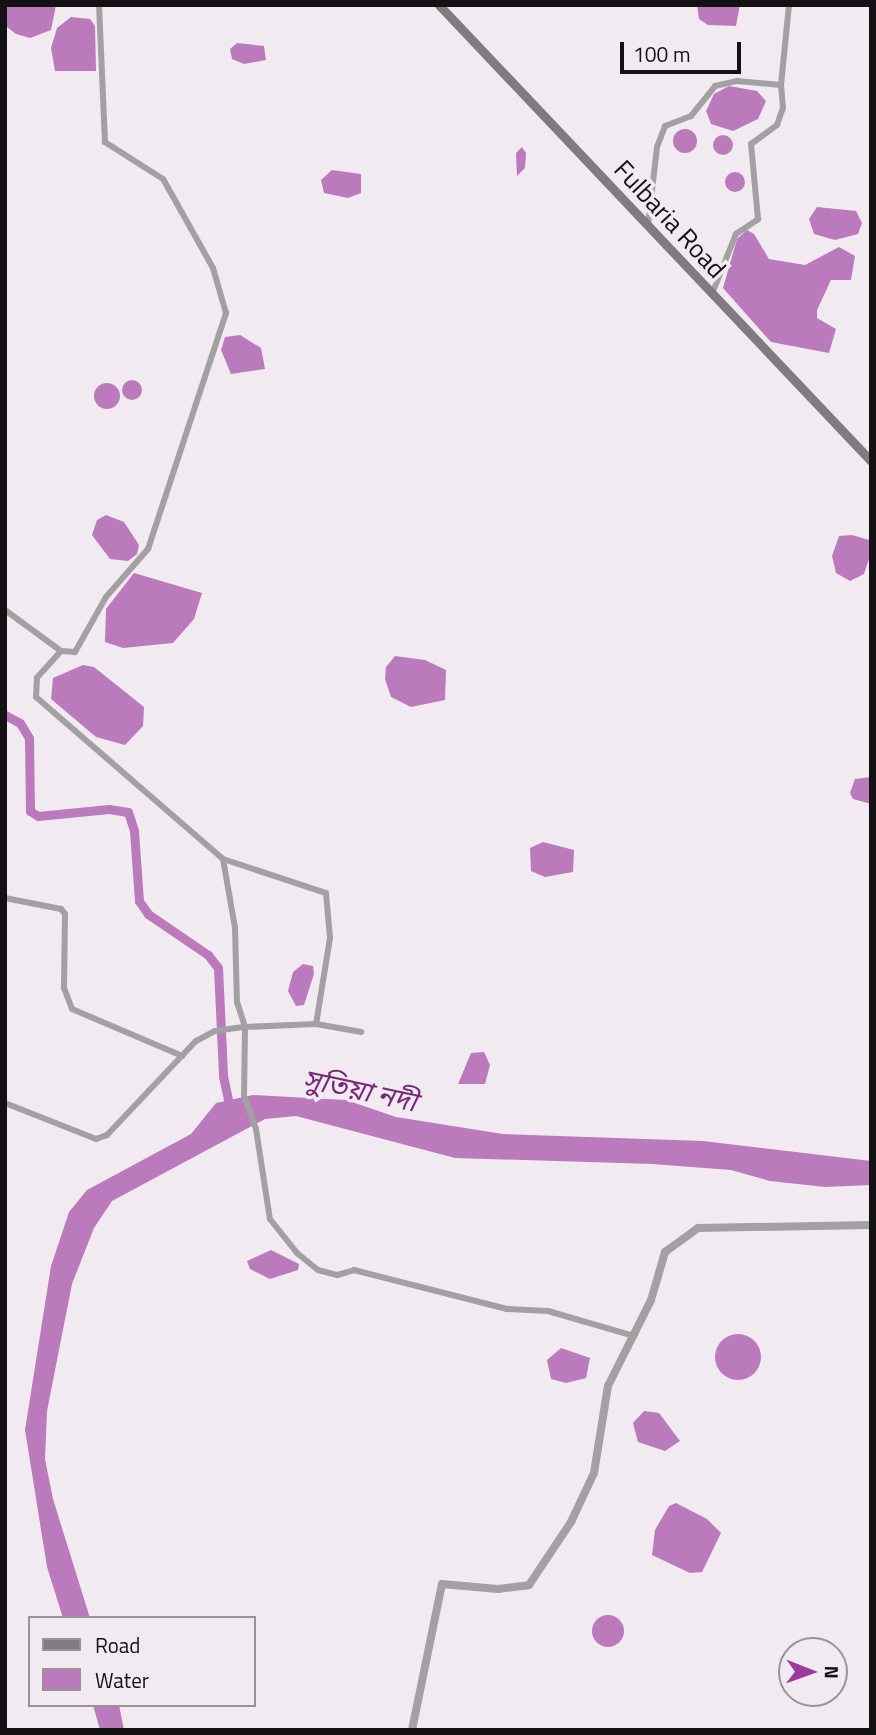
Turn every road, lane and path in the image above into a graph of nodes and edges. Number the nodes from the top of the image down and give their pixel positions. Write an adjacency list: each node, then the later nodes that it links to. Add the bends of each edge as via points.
1 (99, 5): 9 (street, via 106,142 163,178 213,268 226,313 148,549 106,597 75,652)
2 (439, 5): 5 (main road, Fulbaria Road)
3 (789, 5): 4 (street)
4 (782, 85): 5 (street, via 776,88 737,81 715,86 691,117 665,126 657,147); 6 (street, via 783,108 777,125 751,144 758,219 736,234)
5 (648, 225): 6 (main road, Fulbaria Road)
6 (712, 294): 7 (main road, Fulbaria Road)
7 (871, 461)
8 (5, 610): 9 (street)
9 (61, 651): 10 (street, via 37,678 36,697)
10 (223, 859): 12 (street, via 326,893 330,938); 13 (street, via 236,928 237,1002)
11 (5, 898): 15 (street, via 61,909 65,914 64,988 72,1009)
12 (316, 1024): 13 (street); 14 (street)
13 (245, 1027): 15 (street, via 215,1031); 18 (street, via 244,1096 256,1129 270,1219 297,1253 318,1270 337,1275 355,1270 507,1309 548,1311)
14 (361, 1031)
15 (182, 1056): 16 (street, via 107,1135 96,1139)
16 (5, 1103)
17 (871, 1225): 18 (street, via 698,1228 665,1252)
18 (634, 1336): 19 (street, via 608,1386 594,1473 571,1522 529,1585 498,1588 449,1582 438,1589)
19 (412, 1730)

